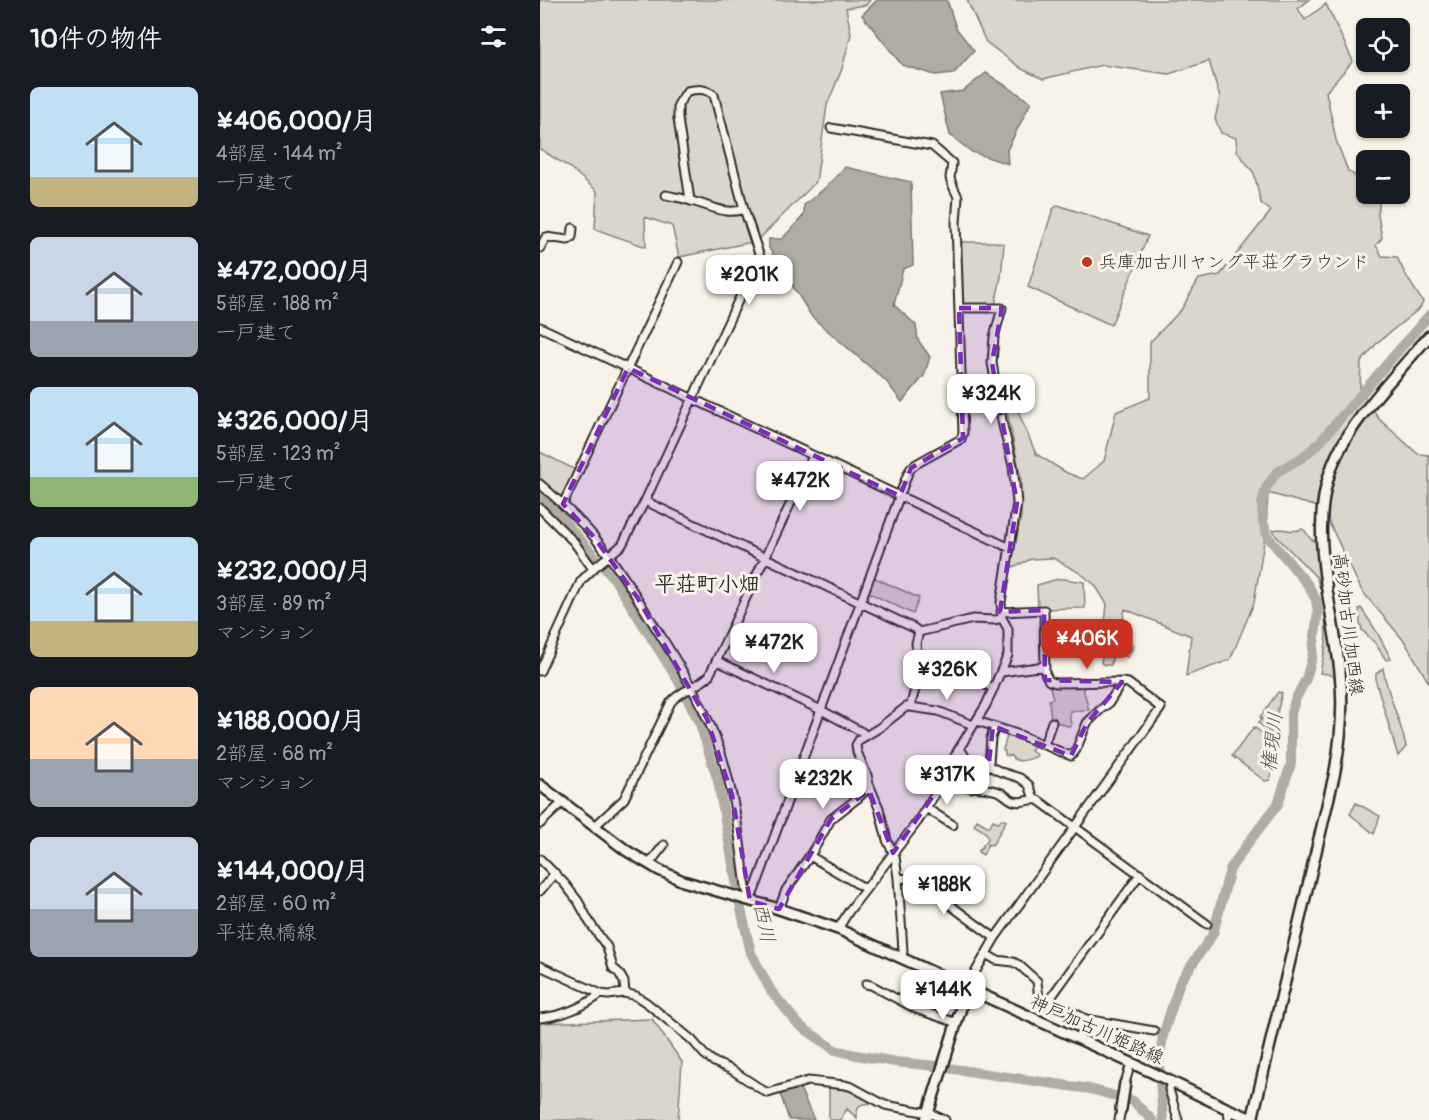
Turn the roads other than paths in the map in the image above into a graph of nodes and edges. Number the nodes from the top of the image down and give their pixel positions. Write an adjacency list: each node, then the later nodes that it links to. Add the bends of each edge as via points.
1 (831, 128): 8 (street, via 932,146 952,163 950,178 958,197)
2 (666, 195): 3 (street)
3 (690, 200): 4 (street, via 727,212); 4 (street, via 678,105 687,91 699,89 714,95)
4 (744, 209): 12 (street, via 760,257)
5 (573, 228): 6 (street, via 568,240 546,237)
6 (540, 248)
7 (678, 262): 11 (street)
8 (959, 308): 15 (street, via 963,433 961,439 911,468); 19 (street, via 1002,308 992,363 1017,503)
9 (540, 327): 11 (street)
10 (1429, 336): 91 (main road, 高砂加古川加西線, via 1353,427 1327,483 1321,547 1340,673 1342,729)
11 (628, 368): 12 (street); 17 (street)
12 (692, 399): 13 (street); 16 (street)
13 (813, 456): 15 (street); 21 (street)
14 (540, 484): 17 (street)
15 (900, 496): 19 (street); 23 (street)
16 (645, 501): 20 (street, via 622,545); 21 (street)
17 (563, 504): 20 (street)
18 (540, 508): 22 (street)
19 (1010, 548): 24 (street)
20 (609, 557): 22 (street); 32 (street)
21 (765, 557): 23 (street); 26 (street)
22 (594, 568): 28 (street, via 581,581)
23 (860, 603): 25 (street); 35 (street)
24 (1002, 615): 25 (street, via 994,620 973,619); 27 (street, via 1044,610); 29 (street, via 1008,629 1008,655)
25 (919, 632): 30 (street)
26 (717, 661): 32 (street, via 709,676); 35 (street)
27 (1045, 666): 29 (street); 31 (street, via 1049,681 1056,683)
28 (540, 671)
29 (1002, 672): 33 (street)
30 (919, 676): 33 (street, via 954,674); 34 (street)
31 (1122, 682): 40 (street, via 1109,703 1087,723 1072,756); 54 (street, via 1161,708)
32 (692, 688): 53 (street, via 668,705 624,799); 65 (street, via 721,754 732,795)
33 (994, 688): 37 (street)
34 (910, 707): 37 (street); 39 (street)
35 (821, 710): 39 (street); 65 (street)
36 (1052, 722): 40 (street)
37 (975, 723): 38 (street); 41 (street)
38 (995, 727): 40 (street); 43 (street)
39 (866, 736): 44 (street, via 856,745)
40 (1044, 745)
41 (960, 748): 42 (street); 46 (street)
42 (970, 765): 43 (street); 47 (street)
43 (987, 765): 48 (street, via 1020,778)
44 (869, 784): 56 (street); 57 (street, via 831,819)
45 (540, 785): 49 (main road, 神戸加古川姫路線)
46 (940, 786): 47 (street); 50 (street)
47 (971, 788): 48 (street, via 1000,792 1014,801)
48 (1034, 799): 54 (street)
49 (563, 802): 51 (street); 53 (main road, 神戸加古川姫路線)
50 (926, 808): 52 (street); 56 (street)
51 (540, 824)
52 (953, 825)
53 (595, 826): 59 (main road, 神戸加古川姫路線)
54 (1075, 827): 61 (street); 69 (street)
55 (664, 845): 59 (street)
56 (894, 853): 62 (street); 63 (street)
57 (810, 856): 63 (street); 66 (street, via 786,890)
58 (540, 859): 60 (street)
59 (649, 864): 65 (main road, 神戸加古川姫路線, via 683,881)
60 (555, 873): 64 (street); 75 (street, via 603,941 613,968 624,982)
61 (1140, 874): 67 (street); 77 (street)
62 (898, 878): 69 (street, via 911,879 937,891); 71 (street)
63 (866, 889): 68 (street)
64 (540, 891)
65 (748, 900): 66 (main road, 神戸加古川姫路線)
66 (779, 909): 68 (main road, 神戸加古川姫路線)
67 (1207, 924)
68 (838, 929): 71 (main road, 神戸加古川姫路線)
69 (995, 938): 70 (street)
70 (986, 954): 74 (street); 77 (street, via 1020,965 1036,981 1039,1000)
71 (901, 957): 74 (main road, 神戸加古川姫路線)
72 (540, 966): 76 (street)
73 (866, 984): 79 (street, via 916,1009)
74 (968, 989): 79 (main road); 81 (main road, 神戸加古川姫路線)
75 (625, 993): 76 (street); 86 (street, via 647,1003 714,1062 768,1093 808,1081 845,1085 885,1105)
76 (601, 994): 78 (street, via 571,1011)
77 (1047, 1003): 80 (street, via 1086,1018)
78 (540, 1018)
79 (957, 1023): 86 (main road)
80 (1154, 1031)
81 (1131, 1063): 82 (main road, 神戸加古川姫路線); 83 (street)
82 (1170, 1081): 85 (main road, 神戸加古川姫路線); 89 (street)
83 (1125, 1085): 84 (main road)
84 (1121, 1108): 88 (street)
85 (1228, 1109): 90 (street); 91 (main road, 神戸加古川姫路線)
86 (928, 1116): 87 (street)
87 (945, 1120)
88 (1119, 1120)
89 (1178, 1120)
90 (1229, 1120)
91 (1253, 1120)

